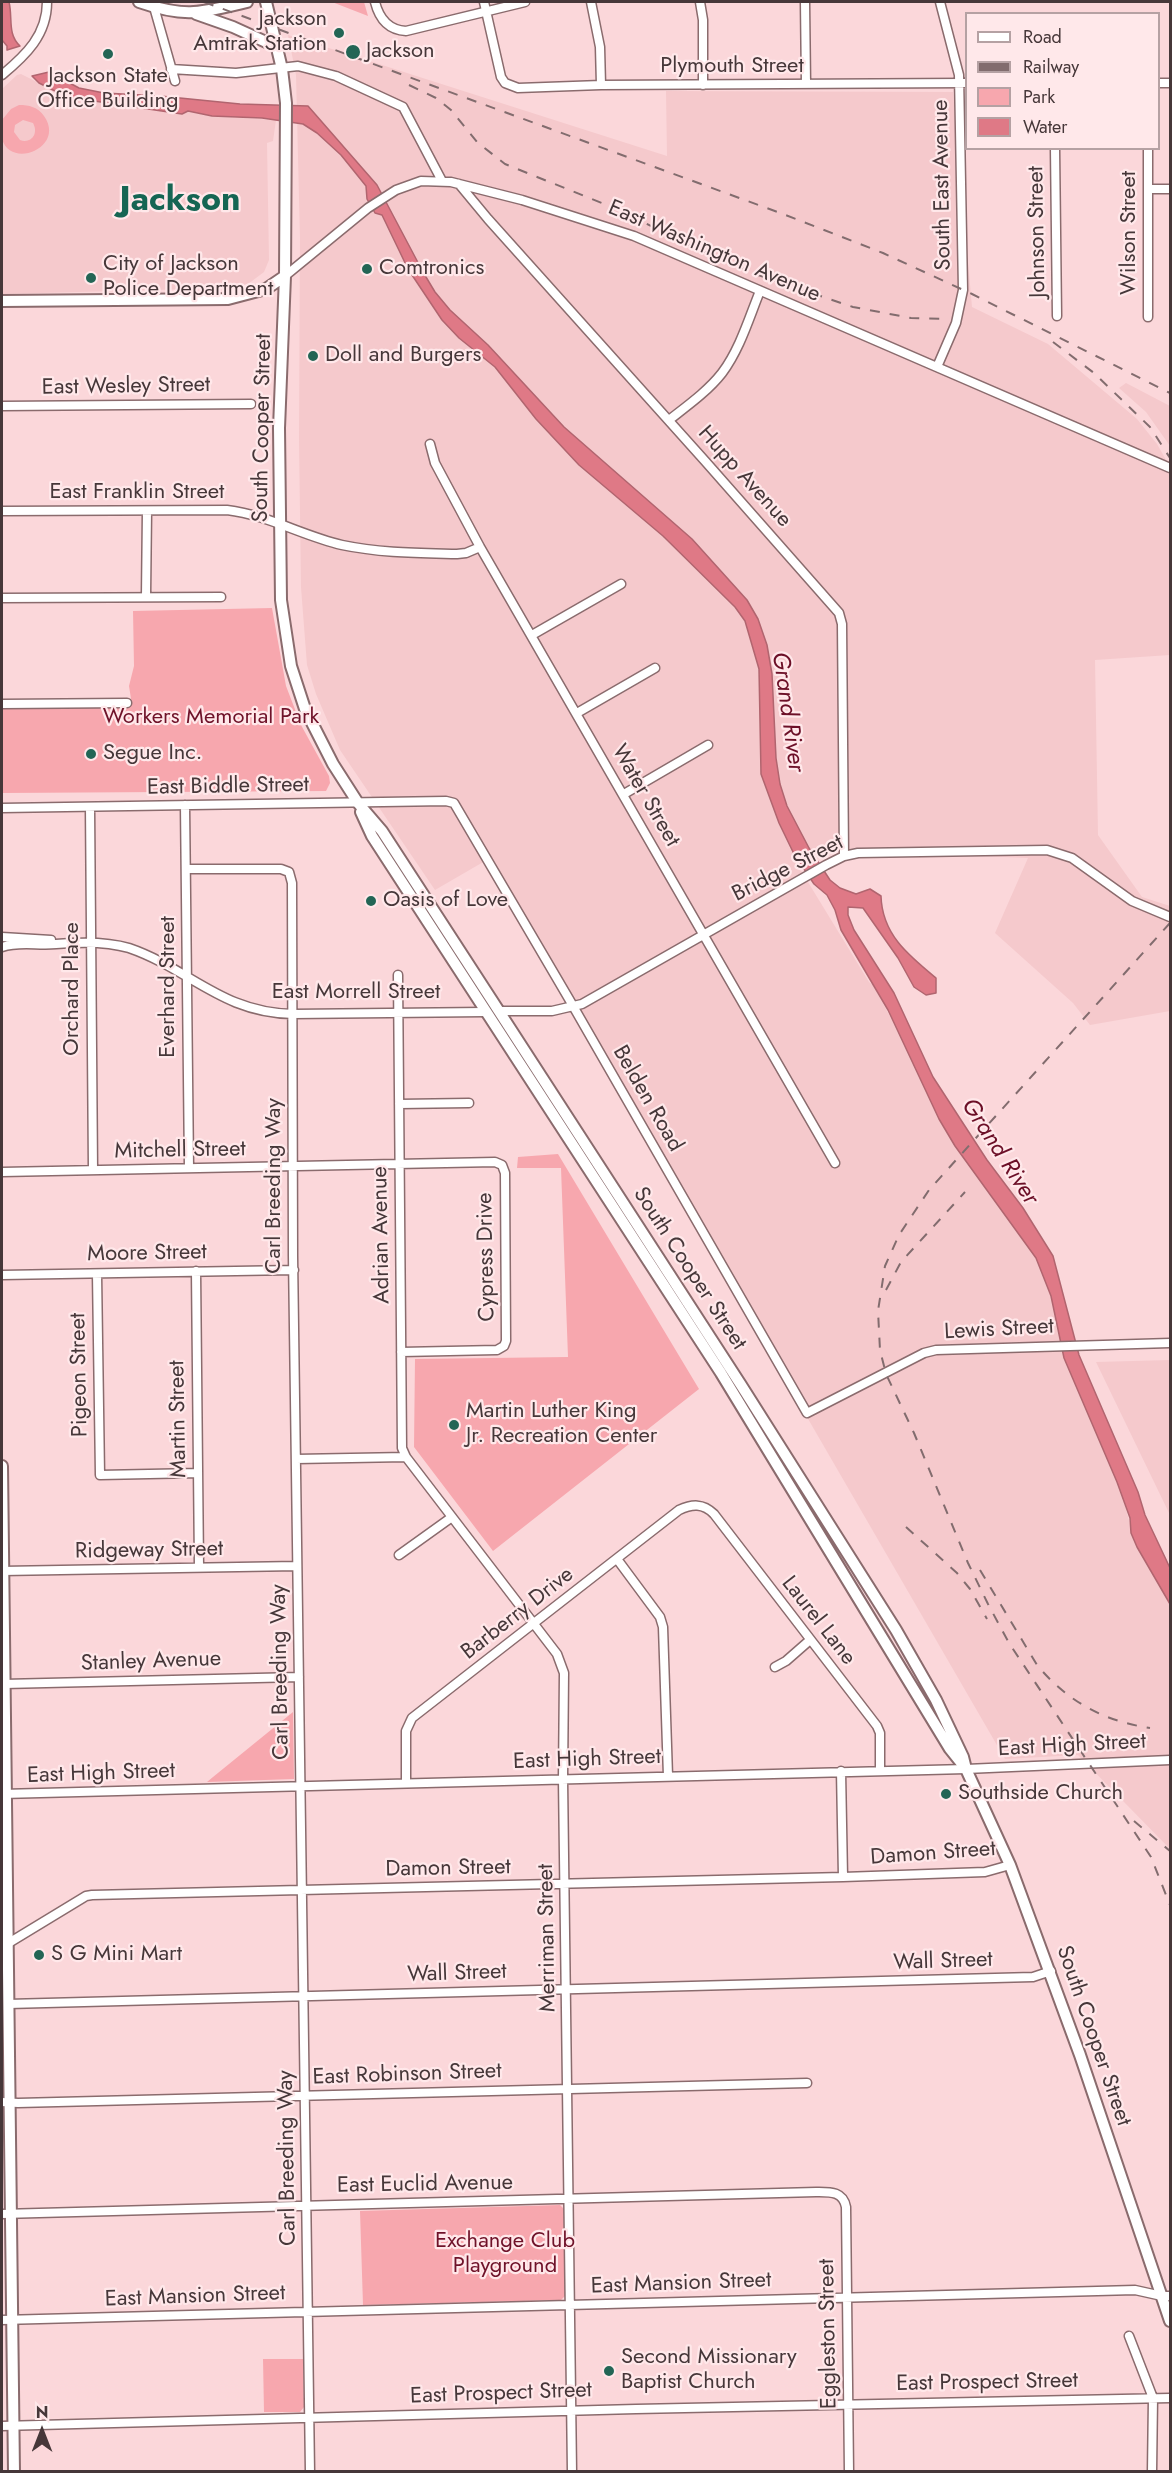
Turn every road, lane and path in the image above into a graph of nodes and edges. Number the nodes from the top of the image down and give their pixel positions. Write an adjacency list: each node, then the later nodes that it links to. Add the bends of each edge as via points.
1 (47, 2): 18 (street, via 36,40)
2 (139, 2): 12 (main road)
3 (247, 2): 14 (main road)
4 (266, 2): 15 (main road, South Cooper Street)
5 (375, 2): 13 (street, via 379,15 390,26 410,31)
6 (484, 2): 13 (street)
7 (525, 2): 13 (street)
8 (591, 2): 22 (street, via 600,47)
9 (700, 2): 23 (street)
10 (805, 2): 21 (street)
11 (940, 2): 20 (street, South East Avenue)
12 (154, 7): 14 (main road); 16 (street)
13 (487, 12): 22 (street, Plymouth Street, via 505,83 518,88)
14 (193, 13): 15 (main road)
15 (278, 47): 17 (main road, South Cooper Street)
16 (171, 69): 17 (street, via 236,73); 19 (street)
17 (282, 69): 26 (street, via 302,66 321,71 403,107); 30 (main road, South Cooper Street, via 286,103)
18 (2, 75)
19 (175, 81)
20 (963, 83): 21 (street, Plymouth Street); 35 (street, South East Avenue, via 963,295)
21 (806, 84): 23 (street, Plymouth Street)
22 (601, 85): 23 (street, Plymouth Street)
23 (703, 85)
24 (1055, 150): 33 (street, Johnson Street)
25 (1148, 150): 28 (street, Wilson Street)
26 (442, 180): 27 (street, East Washington Avenue); 30 (street, East Washington Avenue, via 415,182 388,194)
27 (459, 184): 31 (street, East Washington Avenue, via 618,230); 38 (street, Hupp Avenue)
28 (1148, 189): 29 (street); 34 (street, Wilson Street)
29 (1170, 189)
30 (285, 276): 32 (main road, East Washington Avenue, via 266,289 228,299); 43 (main road, South Cooper Street)
31 (760, 291): 35 (street, East Washington Avenue); 38 (street, via 734,355 722,374)
32 (2, 302)
33 (1058, 316)
34 (1148, 317)
35 (937, 367): 40 (street, East Washington Avenue)
36 (251, 404): 37 (street, East Wesley Street)
37 (2, 406)
38 (669, 420): 61 (street, Hupp Avenue, via 842,618)
39 (430, 444): 44 (street, Water Street, via 435,463)
40 (1170, 468)
41 (2, 511): 42 (street, East Franklin Street)
42 (147, 511): 43 (street, East Franklin Street, via 227,510); 46 (street)
43 (280, 524): 44 (street, East Franklin Street, via 369,549 462,554); 56 (main road, South Cooper Street, via 281,600 291,666 318,738)
44 (480, 546): 49 (street, Water Street)
45 (621, 584): 49 (street)
46 (146, 596): 47 (street); 48 (street)
47 (221, 597)
48 (2, 598)
49 (532, 635): 53 (street, Water Street)
50 (655, 668): 53 (street)
51 (127, 703): 52 (street)
52 (2, 704)
53 (577, 713): 55 (street, Water Street)
54 (708, 745): 55 (street)
55 (624, 794): 64 (street, Water Street)
56 (358, 803): 57 (street, East Biddle Street); 58 (street, East Biddle Street); 72 (main road, South Cooper Street, via 382,831); 74 (main road, South Cooper Street, via 372,836)
57 (454, 803): 71 (street, Belden Road)
58 (185, 805): 59 (street, East Biddle Street); 62 (street, Everhard Street)
59 (90, 807): 60 (street, East Biddle Street); 67 (street, Orchard Place)
60 (2, 808)
61 (844, 856): 63 (street, Bridge Street, via 1047,850 1072,858 1132,901); 64 (street, Bridge Street)
62 (187, 869): 70 (street, Everhard Street); 75 (street, Carl Breeding Way, via 281,868 289,872)
63 (1170, 917)
64 (705, 934): 71 (street, Bridge Street); 78 (street, Water Street)
65 (2, 937): 66 (street, East Morrell Street)
66 (63, 942): 67 (street, East Morrell Street); 68 (street, East Morrell Street)
67 (90, 943): 70 (street, East Morrell Street, via 130,949); 83 (street, Orchard Place)
68 (2, 947)
69 (398, 975): 73 (street, Adrian Avenue)
70 (186, 977): 75 (street, East Morrell Street, via 242,1006); 82 (street, Everhard Street)
71 (574, 1007): 72 (street, Bridge Street); 91 (street, Belden Road)
72 (499, 1011): 74 (main road); 109 (main road, South Cooper Street, via 890,1620 936,1700)
73 (398, 1012): 74 (street, East Morrell Street); 75 (street, East Morrell Street); 77 (street, Adrian Avenue)
74 (485, 1012): 109 (main road, South Cooper Street, via 721,1373 950,1749)
75 (293, 1014): 81 (street, Carl Breeding Way)
76 (469, 1102): 77 (street)
77 (399, 1104): 79 (street, Adrian Avenue)
78 (836, 1163)
79 (399, 1164): 80 (street, Mitchell Street); 81 (street, Mitchell Street); 90 (street, Adrian Avenue)
80 (502, 1165): 90 (street, Cypress Drive, via 506,1341 497,1350)
81 (293, 1167): 82 (street, Mitchell Street); 85 (street, Carl Breeding Way)
82 (189, 1168): 83 (street, Mitchell Street)
83 (93, 1170): 84 (street, Mitchell Street)
84 (2, 1172)
85 (294, 1270): 86 (street, Moore Street); 93 (street, Carl Breeding Way)
86 (196, 1271): 87 (street, Moore Street); 95 (street, Martin Street)
87 (96, 1274): 88 (street, Moore Street); 95 (street, Pigeon Street, via 100,1475)
88 (2, 1275)
89 (1170, 1343): 91 (street, Lewis Street, via 924,1353)
90 (401, 1352): 92 (street, Adrian Avenue, via 402,1448)
91 (807, 1413)
92 (406, 1456): 93 (street); 97 (street, Merriman Street)
93 (296, 1459): 100 (street, Carl Breeding Way)
94 (2, 1466): 102 (main road)
95 (198, 1473): 101 (street, Martin Street)
96 (702, 1506): 99 (street, Barberry Drive, via 679,1510); 104 (street, Laurel Lane, via 714,1514)
97 (452, 1517): 98 (street); 103 (street, Merriman Street)
98 (399, 1555)
99 (617, 1559): 103 (street, Barberry Drive); 112 (street, via 660,1617 663,1627)
100 (297, 1566): 101 (street, Ridgeway Street); 106 (street, Carl Breeding Way)
101 (199, 1568): 102 (street, Ridgeway Street)
102 (2, 1571): 107 (main road)
103 (534, 1624): 113 (street, Merriman Street, via 557,1654 564,1673); 114 (street, Barberry Drive, via 412,1718 406,1731)
104 (810, 1640): 105 (street); 110 (street, Laurel Lane, via 880,1733)
105 (775, 1667)
106 (299, 1677): 107 (street, Stanley Avenue); 115 (street, Carl Breeding Way)
107 (4, 1684): 116 (main road)
108 (1170, 1760): 109 (street, East High Street)
109 (966, 1769): 110 (street, East High Street); 117 (main road, South Cooper Street)
110 (880, 1770): 111 (street, East High Street)
111 (841, 1771): 112 (street, East High Street); 118 (street)
112 (668, 1776): 113 (street, East High Street)
113 (563, 1779): 114 (street, East High Street); 119 (street, Merriman Street)
114 (406, 1783): 115 (street, East High Street)
115 (301, 1785): 116 (street, East High Street); 120 (street, Carl Breeding Way)
116 (3, 1794): 121 (main road)
117 (1010, 1865): 118 (street, Damon Street, via 985,1872); 123 (main road, South Cooper Street)
118 (843, 1877): 119 (street, Damon Street)
119 (564, 1884): 120 (street, Damon Street); 124 (street, Merriman Street)
120 (302, 1891): 122 (street, Damon Street, via 86,1896); 125 (street, Carl Breeding Way)
121 (4, 1895): 122 (main road)
122 (7, 1944): 126 (main road)
123 (1051, 1971): 124 (street, Wall Street, via 1033,1977); 136 (main road, South Cooper Street)
124 (567, 1989): 125 (street, Wall Street); 129 (street, Merriman Street)
125 (304, 1996): 126 (street, Wall Street); 130 (street, Carl Breeding Way)
126 (8, 2004): 127 (main road)
127 (5, 2031): 131 (main road)
128 (807, 2083): 129 (street, East Robinson Street)
129 (569, 2088): 130 (street, East Robinson Street); 133 (street, Merriman Street)
130 (306, 2096): 131 (street, East Robinson Street); 134 (street, Carl Breeding Way)
131 (5, 2102): 135 (main road)
132 (842, 2196): 133 (street, East Euclid Avenue, via 816,2192); 137 (street, Eggleston Street, via 846,2207)
133 (568, 2199): 134 (street, East Euclid Avenue); 138 (street, Merriman Street)
134 (306, 2206): 135 (street, East Euclid Avenue); 139 (street, Carl Breeding Way)
135 (5, 2214): 140 (main road)
136 (1166, 2296): 137 (street, East Mansion Street, via 1135,2290); 141 (main road, South Cooper Street)
137 (847, 2297): 138 (street, East Mansion Street); 145 (street, Eggleston Street)
138 (571, 2305): 139 (street, East Mansion Street); 146 (street, Merriman Street)
139 (308, 2311): 140 (street, East Mansion Street); 147 (street, Carl Breeding Way)
140 (7, 2320): 148 (main road)
141 (1170, 2321)
142 (1129, 2336): 143 (street)
143 (1153, 2398): 144 (street, East Prospect Street); 145 (street, East Prospect Street); 153 (street)
144 (1170, 2398)
145 (848, 2403): 146 (street, East Prospect Street); 152 (street, Eggleston Street)
146 (572, 2410): 147 (street, East Prospect Street); 151 (street, Merriman Street)
147 (309, 2417): 148 (street, East Prospect Street); 150 (street, Carl Breeding Way)
148 (7, 2426): 149 (main road)
149 (14, 2472)
150 (310, 2472)
151 (572, 2472)
152 (849, 2472)
153 (1152, 2472)

